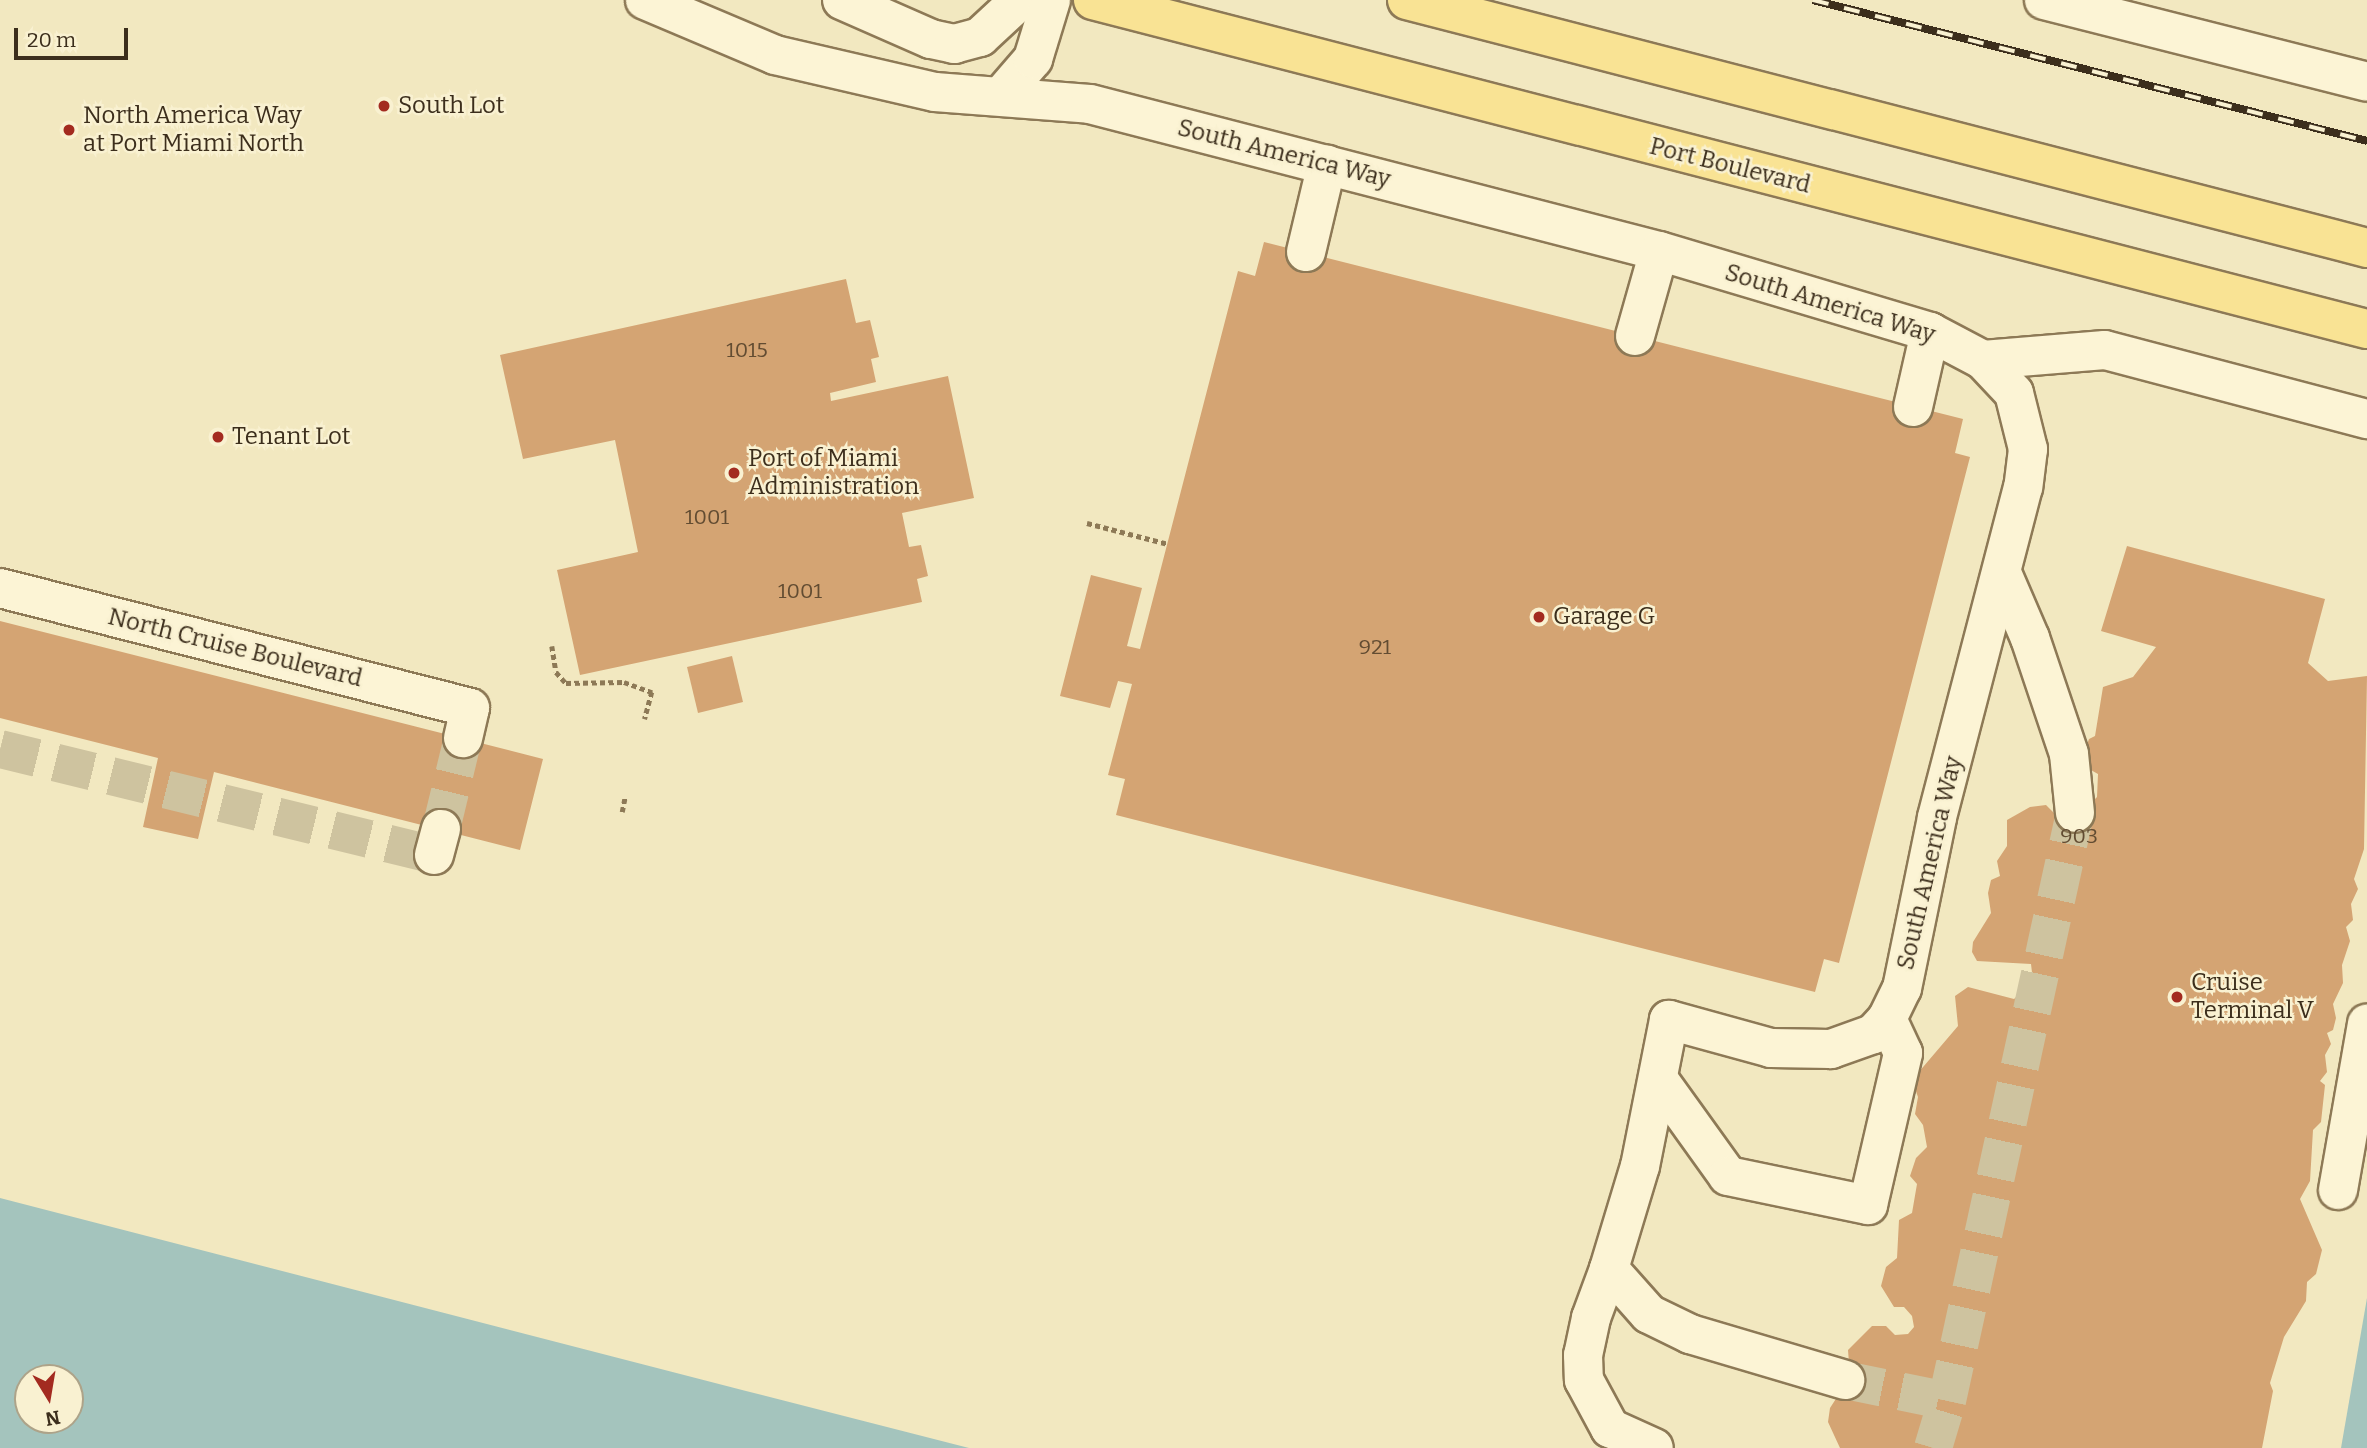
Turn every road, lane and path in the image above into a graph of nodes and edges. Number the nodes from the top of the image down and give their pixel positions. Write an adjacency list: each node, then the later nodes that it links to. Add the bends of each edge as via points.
1 (645, 0): 9 (street, South America Way, via 775,55 935,92)
2 (842, 0): 3 (street, via 931,39 954,44 981,37)
3 (1020, 0)
4 (1051, 0): 9 (street, via 1033,59)
5 (1093, 0): 14 (main road, Port Boulevard)
6 (1407, 0): 11 (main road)
7 (2044, 0): 8 (street)
8 (2367, 82)
9 (1002, 95): 10 (street, South America Way, via 1090,104)
10 (1327, 164): 12 (street, South America Way); 13 (street)
11 (2367, 248)
12 (1658, 251): 15 (street, South America Way); 16 (street)
13 (1306, 252)
14 (2367, 329)
15 (1930, 331): 17 (street, South America Way); 18 (street)
16 (1635, 336)
17 (1983, 360): 19 (street, via 2105,350); 22 (street, South America Way, via 2014,393 2028,449)
18 (1913, 407)
19 (2367, 419)
20 (1087, 523): 21 (path)
21 (1168, 544)
22 (2002, 573): 29 (street, via 2030,638 2069,754); 30 (street, South America Way, via 1937,818 1902,988)
23 (0, 587): 26 (street, North Cruise Boulevard)
24 (552, 646): 25 (path, via 556,672 566,683 624,682 652,692)
25 (645, 719)
26 (467, 723)
27 (625, 797): 28 (path)
28 (622, 811)
29 (2075, 813)
30 (1887, 1019): 32 (street, South America Way, via 1873,1034 1853,1043 1801,1052 1668,1020); 32 (street, via 1903,1053 1868,1205 1728,1175)
31 (2367, 1023): 33 (street)
32 (1659, 1080): 34 (street, via 1640,1166)
33 (2338, 1191)
34 (1609, 1269): 35 (street, via 1649,1314 1690,1334); 36 (street, via 1591,1318 1583,1355 1584,1381 1610,1429)
35 (1845, 1380)
36 (1654, 1448)

